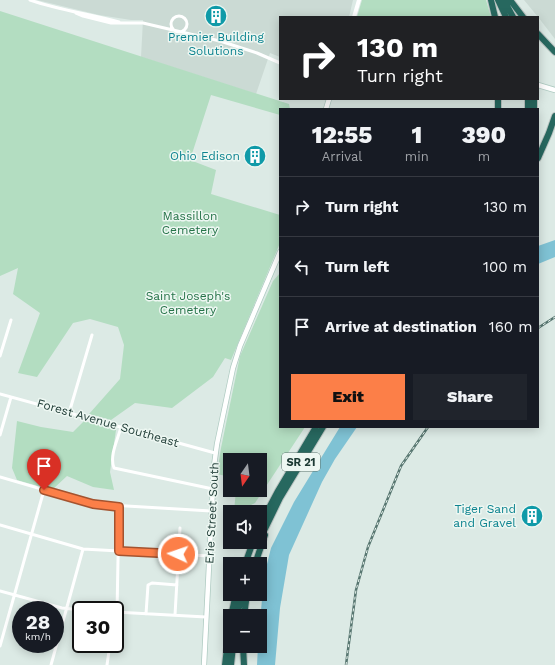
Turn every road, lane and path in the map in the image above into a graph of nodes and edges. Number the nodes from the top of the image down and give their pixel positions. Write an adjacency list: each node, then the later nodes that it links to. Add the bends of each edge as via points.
1 (30, 0): 12 (street, via 76,13 123,23 143,23)
2 (359, 0): 7 (street)
3 (492, 0): 8 (highway)
4 (498, 0): 9 (highway)
5 (504, 0): 10 (highway)
6 (510, 0): 11 (highway)
7 (354, 16)
8 (496, 16)
9 (506, 16)
10 (512, 16)
11 (522, 16)
12 (178, 32): 12 (street, via 185,30 187,25 186,20 180,16 172,22 173,29); 15 (street, via 230,44)
13 (539, 35): 14 (highway)
14 (555, 52)
15 (279, 62)
16 (539, 85): 17 (main road)
17 (555, 90)
18 (555, 116): 19 (highway)
19 (539, 156)
20 (279, 254): 31 (main road, Erie Street South, via 234,363)
21 (11, 320): 23 (street)
22 (92, 335): 26 (street)
23 (0, 356)
24 (0, 394): 25 (street, Forest Avenue Southeast)
25 (11, 397): 26 (street, Forest Avenue Southeast); 30 (street)
26 (69, 413): 27 (street, Forest Avenue Southeast)
27 (120, 427): 31 (street, Forest Avenue Southeast); 33 (street, via 113,454 114,468)
28 (315, 428): 38 (highway, SR 21)
29 (321, 428): 35 (highway, SR 21)
30 (0, 435)
31 (215, 453): 33 (main road, Erie Street South)
32 (0, 477): 34 (street)
33 (212, 489): 37 (main road, Erie Street South)
34 (44, 490): 36 (street, via 93,504); 42 (street)
35 (280, 498): 39 (highway, SR 21); 47 (highway)
36 (119, 507): 37 (street); 44 (street)
37 (211, 511): 46 (main road, Erie Street South)
38 (267, 511)
39 (267, 525)
40 (0, 526): 42 (street)
41 (180, 528): 45 (street)
42 (32, 534): 43 (street); 50 (street)
43 (83, 549): 44 (street); 52 (street)
44 (119, 551): 45 (street); 51 (street)
45 (178, 554): 46 (street); 48 (street)
46 (209, 556): 57 (main road, Erie Street South)
47 (257, 557)
48 (177, 585): 55 (street, via 148,585); 56 (street)
49 (0, 591): 50 (street)
50 (15, 595): 52 (street); 58 (street)
51 (117, 601)
52 (67, 609): 53 (street); 63 (street)
53 (72, 609)
54 (124, 613): 55 (street)
55 (146, 614): 56 (street)
56 (175, 615): 57 (street)
57 (206, 617): 65 (main road, Erie Street South)
58 (0, 646)
59 (109, 653): 64 (street)
60 (226, 653): 66 (highway)
61 (232, 653): 67 (highway)
62 (243, 653): 68 (highway)
63 (51, 665)
64 (107, 665)
65 (204, 665)
66 (225, 665)
67 (231, 665)
68 (244, 665)

